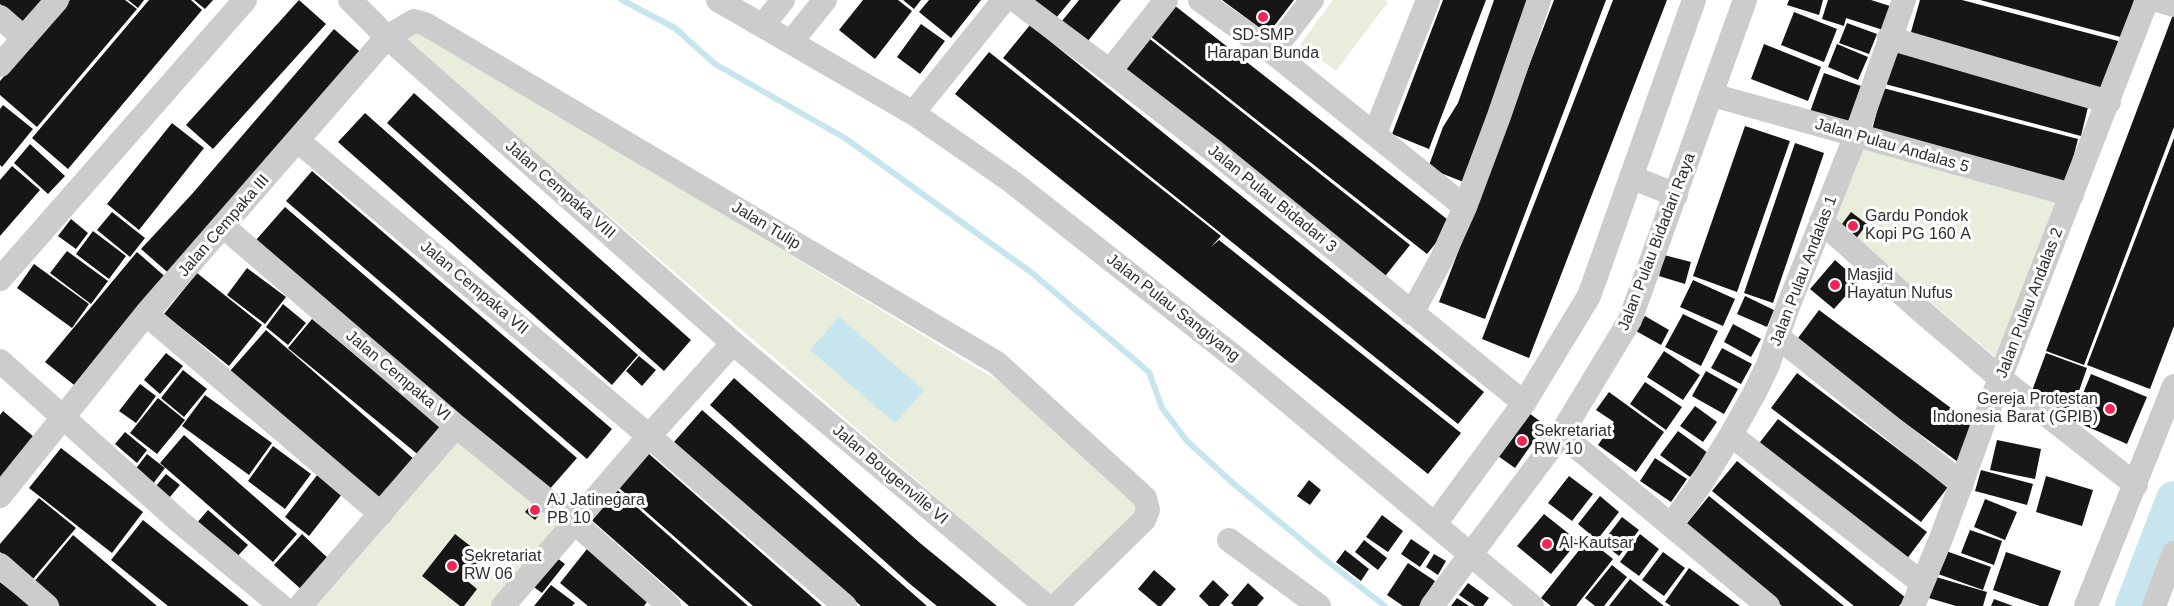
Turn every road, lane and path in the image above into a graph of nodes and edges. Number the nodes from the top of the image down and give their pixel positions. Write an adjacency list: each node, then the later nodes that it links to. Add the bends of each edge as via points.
1 (57, 0): 22 (street)
2 (245, 0): 41 (street)
3 (350, 0): 23 (street)
4 (718, 0): 21 (street, Jalan Pulau Sangiyang)
5 (783, 0): 21 (street)
6 (825, 0): 25 (street)
7 (1004, 0): 31 (street)
8 (1015, 0): 28 (street, Jalan Pulau Bidadari 3)
9 (1166, 0): 28 (street)
10 (1200, 0): 26 (street)
11 (1312, 0): 26 (street)
12 (1428, 0): 32 (street)
13 (1539, 0): 38 (street)
14 (1694, 0): 35 (street)
15 (1745, 0): 29 (street, Jalan Pulau Bidadari Raya)
16 (1904, 0): 24 (street, Jalan Pulau Andalas 1)
17 (2147, 0): 30 (street, Jalan Pulau Andalas 2)
18 (2156, 0): 19 (street)
19 (2174, 5)
20 (0, 17): 22 (street)
21 (763, 25): 25 (street, Jalan Pulau Sangiyang)
22 (24, 38): 27 (street)
23 (387, 38): 34 (street, Jalan Cempaka III); 45 (street, Jalan Cempaka VIII); 74 (street, Jalan Tulip, via 414,21 425,24 997,363 1145,498 1148,510 1144,519)
24 (1889, 38): 30 (street); 33 (street, Jalan Pulau Andalas 1)
25 (791, 42): 31 (street, Jalan Pulau Sangiyang)
26 (1272, 52): 32 (street)
27 (0, 65)
28 (1110, 70): 42 (street, Jalan Pulau Bidadari 3)
29 (1712, 95): 33 (street, Jalan Pulau Andalas 5); 36 (street, Jalan Pulau Bidadari Raya)
30 (2109, 102): 37 (street, Jalan Pulau Andalas 2)
31 (913, 112): 60 (street, Jalan Pulau Sangiyang, via 1011,181 1180,313)
32 (1375, 133): 38 (street)
33 (1856, 135): 37 (street, Jalan Pulau Andalas 5); 39 (street, Jalan Pulau Andalas 1)
34 (298, 141): 40 (street, Jalan Cempaka III); 54 (street, Jalan Cempaka VII)
35 (1631, 177): 36 (street); 49 (street, via 1589,297)
36 (1676, 195): 52 (street, Jalan Pulau Bidadari Raya, via 1630,320)
37 (2072, 195): 47 (street, Jalan Pulau Andalas 2)
38 (1465, 207): 42 (street)
39 (1821, 221): 44 (street, Jalan Pulau Andalas 1); 47 (street)
40 (224, 227): 43 (street, Jalan Cempaka III); 51 (street, Jalan Cempaka VI)
41 (0, 279)
42 (1412, 313): 49 (street, Jalan Pulau Bidadari 3)
43 (146, 314): 50 (street, Jalan Cempaka III); 58 (street)
44 (1778, 337): 53 (street, Jalan Pulau Andalas 1, via 1754,394); 55 (street)
45 (733, 343): 54 (street); 73 (street, Jalan Bougenville VI)
46 (0, 361): 50 (street)
47 (2000, 378): 55 (street, Jalan Pulau Andalas 2); 56 (street)
48 (2174, 386): 56 (street)
49 (1524, 403): 60 (street)
50 (63, 416): 57 (street, Jalan Cempaka III); 68 (street, via 180,522)
51 (456, 426): 58 (street); 59 (street, Jalan Cempaka VI)
52 (1561, 434): 61 (street); 63 (street, Jalan Pulau Bidadari Raya)
53 (1731, 435): 61 (street, Jalan Pulau Andalas 1); 66 (street)
54 (650, 436): 59 (street); 72 (street, Jalan Cempaka VII)
55 (1962, 484): 66 (street, Jalan Pulau Andalas 2)
56 (2136, 485): 80 (street)
57 (0, 496)
58 (381, 514): 69 (street)
59 (574, 522): 70 (street); 71 (street, Jalan Cempaka VI)
60 (1435, 524): 63 (street, Jalan Pulau Sangiyang)
61 (1671, 525): 78 (street)
62 (1228, 540): 75 (street)
63 (1470, 554): 76 (street, Jalan Pulau Bidadari Raya); 77 (street, Jalan Pulau Sangiyang)
64 (2174, 554): 81 (street)
65 (0, 566): 67 (street)
66 (1922, 583): 79 (street, Jalan Pulau Andalas 2)
67 (47, 606)
68 (281, 606)
69 (300, 606)
70 (503, 606)
71 (669, 606)
72 (845, 606)
73 (1046, 606)
74 (1056, 606)
75 (1319, 606)
76 (1431, 606)
77 (1532, 606)
78 (1768, 606)
79 (1912, 606)
80 (2086, 606)
81 (2154, 606)

